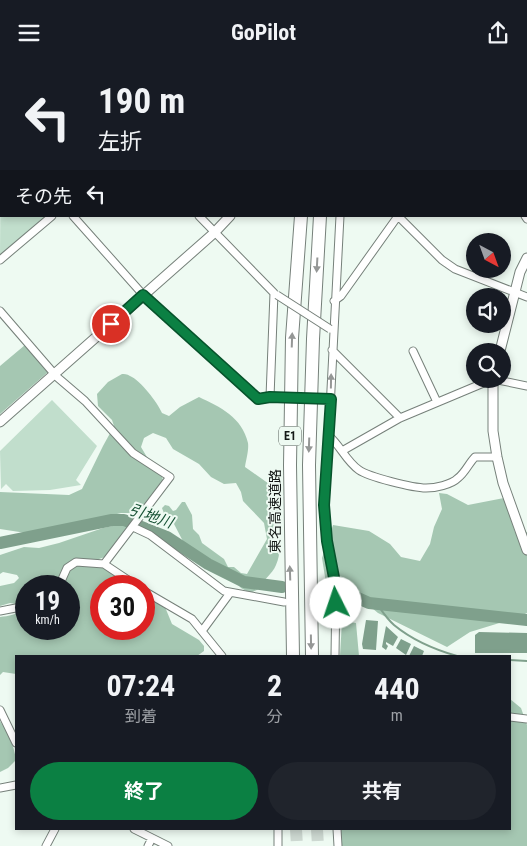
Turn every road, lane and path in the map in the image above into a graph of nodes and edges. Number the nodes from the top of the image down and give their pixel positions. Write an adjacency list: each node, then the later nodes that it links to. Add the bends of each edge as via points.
1 (51, 217): 12 (street)
2 (74, 217): 15 (street)
3 (200, 217): 10 (street)
4 (229, 217): 10 (street)
5 (301, 217): 48 (highway, 東名高速道路 / E1, one-way to 5, via 292,347)
6 (320, 217): 49 (highway, E1, one-way to 49, via 309,465)
7 (340, 217): 17 (street)
8 (397, 217): 17 (street, via 341,296)
9 (399, 217): 13 (street, via 455,269)
10 (214, 233): 14 (street); 15 (street)
11 (527, 258): 13 (street)
12 (0, 260)
13 (514, 293): 16 (street); 20 (street)
14 (276, 294): 19 (street, bridge); 28 (street)
15 (143, 295): 23 (street); 28 (street, via 258,399)
16 (527, 297)
17 (334, 301): 19 (street)
18 (0, 311): 23 (street)
19 (332, 330): 21 (street)
20 (502, 343)
21 (332, 350): 29 (street, one-way to 21); 31 (street)
22 (413, 351): 30 (street)
23 (55, 373): 32 (street); 36 (street, via 133,453 170,477)
24 (511, 383): 25 (street)
25 (527, 386)
26 (472, 388): 30 (street)
27 (493, 388): 35 (street)
28 (272, 398): 29 (street, bridge)
29 (329, 399): 33 (street)
30 (437, 403): 31 (street)
31 (400, 418): 34 (street)
32 (0, 422)
33 (328, 435): 34 (street); 50 (street, via 324,505 336,588)
34 (342, 451): 35 (street, via 359,470 369,475 425,488 459,478 475,457)
35 (497, 457): 37 (street)
36 (133, 527): 38 (street); 41 (street, via 150,535)
37 (527, 550)
38 (104, 564): 39 (street, via 76,562 67,567); 40 (street)
39 (64, 575)
40 (120, 575)
41 (230, 593): 43 (street); 46 (street)
42 (155, 597): 46 (street, via 192,619)
43 (284, 602)
44 (15, 608): 45 (street)
45 (0, 611)
46 (202, 631): 47 (street)
47 (221, 655)
48 (292, 655)
49 (312, 655)
50 (335, 655)
51 (0, 710): 54 (street)
52 (511, 717): 53 (street)
53 (527, 719)
54 (15, 741)
55 (15, 785): 56 (street)
56 (0, 788)
57 (54, 830): 62 (street)
58 (136, 830): 61 (street)
59 (278, 830): 65 (street)
60 (337, 830): 66 (street)
61 (152, 838): 63 (street); 64 (street)
62 (46, 846)
63 (148, 846)
64 (168, 846)
65 (278, 846)
66 (338, 846)

